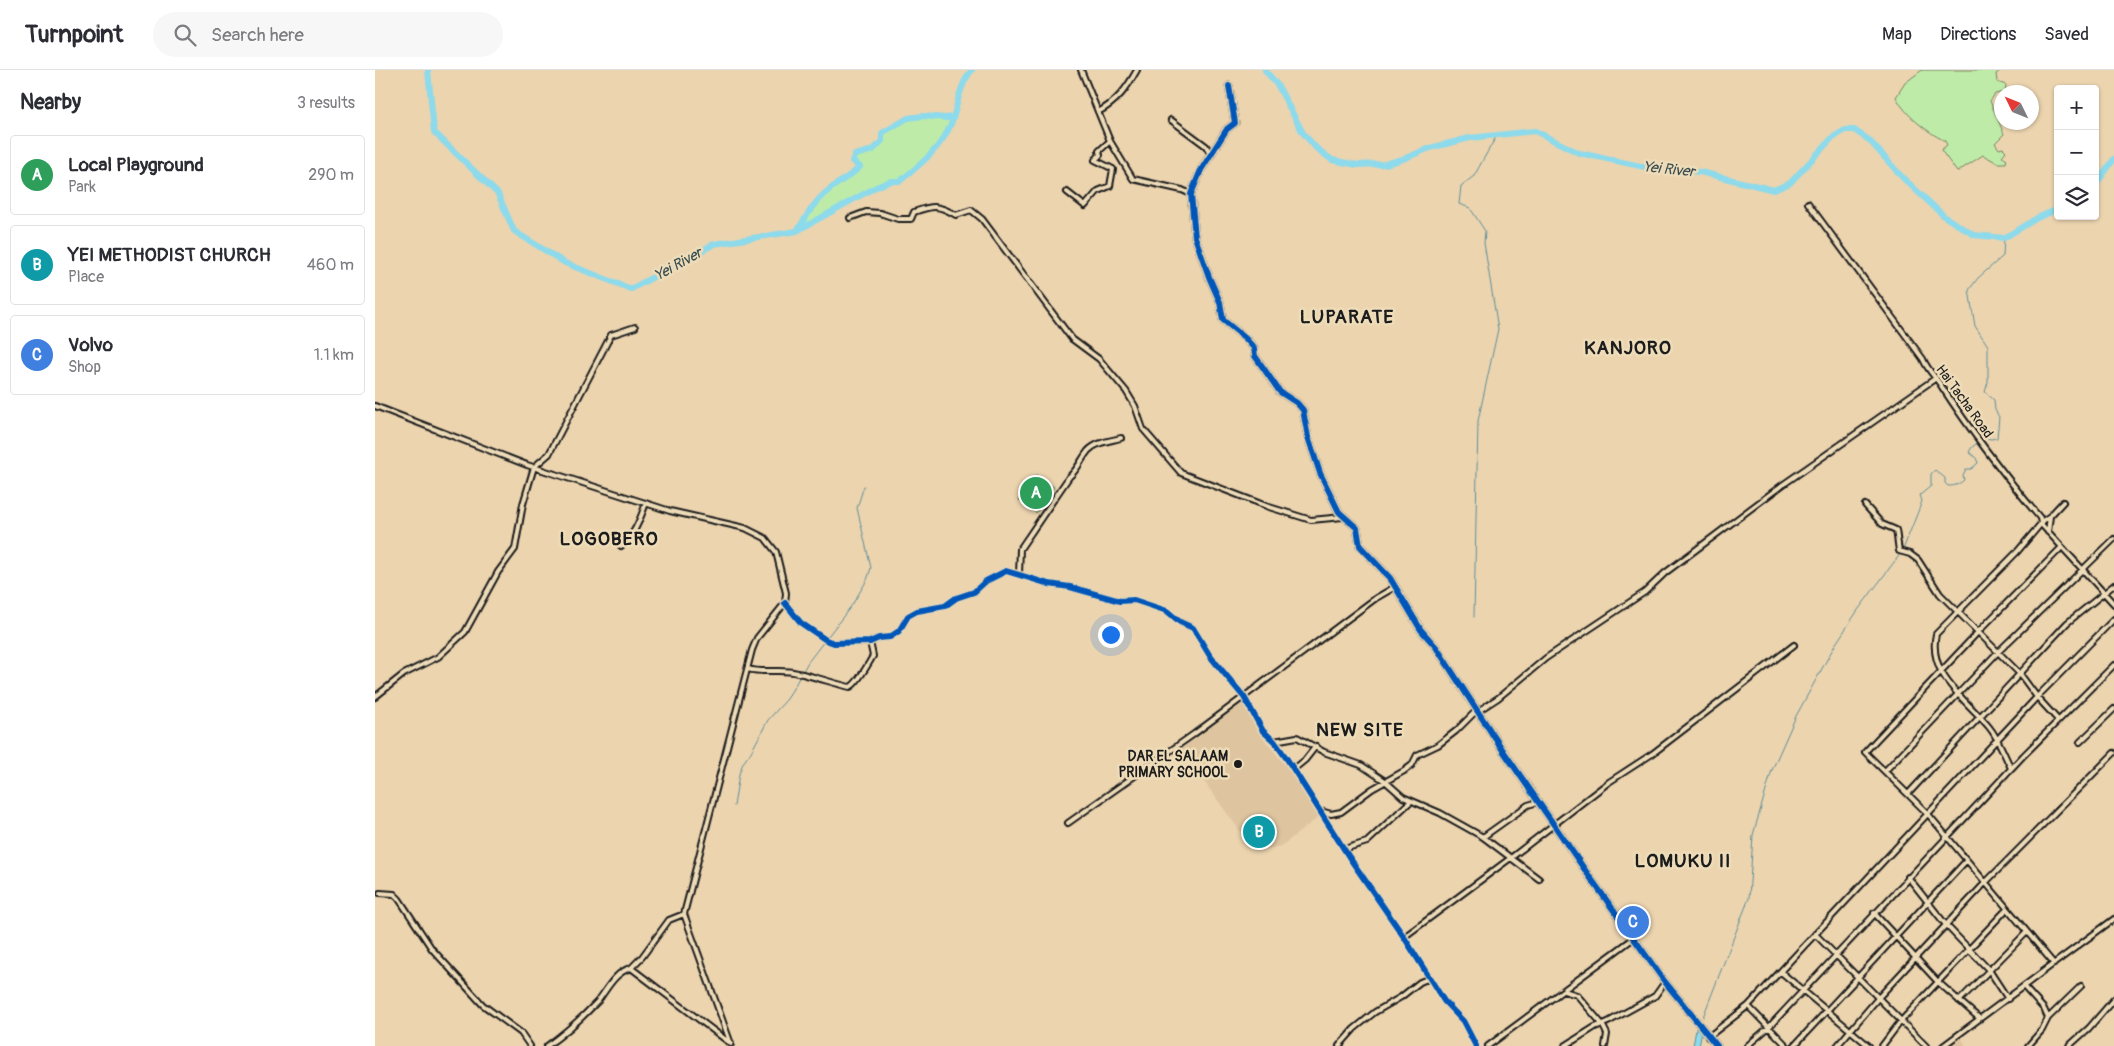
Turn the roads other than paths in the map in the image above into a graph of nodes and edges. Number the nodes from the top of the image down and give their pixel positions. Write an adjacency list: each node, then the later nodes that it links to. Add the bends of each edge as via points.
1 (1081, 70): 4 (street)
2 (1137, 70): 4 (street, via 1119,98)
3 (1229, 86): 7 (street, via 1235,123 1227,129)
4 (1098, 112): 6 (street)
5 (1171, 120): 7 (street, via 1206,146)
6 (1110, 141): 8 (street, via 1095,160 1113,169 1110,186 1098,191 1085,206); 9 (street, via 1133,179)
7 (1211, 155): 9 (street)
8 (1067, 192)
9 (1191, 194): 21 (street, via 1195,237 1220,302 1223,320 1254,348 1255,356 1279,392 1303,410 1320,473)
10 (1808, 203): 13 (street, Hai Tacha Road)
11 (850, 218): 21 (street, via 866,212 911,219 914,212 941,206 956,214 971,210 982,219 1072,339 1099,359 1126,391 1143,429 1181,474 1311,520)
12 (635, 327): 16 (street, via 611,335 549,454)
13 (1936, 378): 22 (street, Hai Tacha Road, via 2040,518); 49 (street, via 1781,486 1665,573 1645,592 1546,658)
14 (375, 406): 16 (street)
15 (1121, 438): 28 (street, via 1097,444 1088,451 1020,549)
16 (534, 467): 18 (street); 45 (street, via 515,549 498,572 465,632 438,657 403,674)
17 (2063, 502): 20 (street)
18 (646, 503): 25 (street, via 635,531); 32 (street, via 745,528 765,538 778,557 787,593)
19 (1865, 505): 34 (street, via 1882,524 1896,530 1899,551 1918,560 1936,589)
20 (2050, 516): 22 (street); 23 (street)
21 (1343, 517): 30 (street, via 1357,528 1360,546)
22 (2041, 524): 23 (street, Hai Tacha Road); 34 (street)
23 (2047, 532): 26 (street, Hai Tacha Road)
24 (2114, 539): 27 (street)
25 (621, 546)
26 (2062, 547): 27 (street, Hai Tacha Road); 36 (street)
27 (2083, 568): 31 (street, Hai Tacha Road); 39 (street)
28 (1019, 574): 37 (street, via 1006,571 945,606 917,611 908,616 890,637); 46 (street, via 1120,601 1134,600 1167,611 1193,628 1210,656)
29 (2114, 585): 31 (street)
30 (1395, 587): 46 (street); 49 (street)
31 (2105, 593): 33 (street, Hai Tacha Road); 43 (street, via 2067,623)
32 (785, 603): 37 (street, via 801,623 826,640 834,643); 41 (street, via 757,638)
33 (2114, 604)
34 (1957, 612): 36 (street); 42 (street, via 1936,634 1934,647)
35 (2114, 619): 47 (street)
36 (1979, 632): 39 (street); 42 (street)
37 (870, 642): 41 (street, via 873,656 851,687 797,672)
38 (1794, 645): 67 (street, via 1652,754)
39 (1998, 652): 43 (street); 44 (street)
40 (2114, 665): 51 (street)
41 (748, 669): 80 (street)
42 (1940, 672): 44 (street); 59 (street, via 1865,752)
43 (2020, 674): 47 (street); 50 (street)
44 (1959, 694): 50 (street); 59 (street)
45 (375, 697)
46 (1244, 697): 53 (street, via 1263,731); 66 (street)
47 (2037, 697): 51 (street); 52 (street)
48 (2114, 709): 54 (street)
49 (1477, 711): 60 (street, via 1450,736 1417,756 1410,767); 63 (street)
50 (1980, 717): 52 (street); 61 (street)
51 (2058, 720): 57 (street)
52 (1998, 740): 57 (street); 65 (street)
53 (1274, 741): 55 (street, via 1297,737); 58 (street)
54 (2079, 742)
55 (1316, 746): 58 (street); 60 (street, via 1361,765)
56 (2114, 753): 75 (street)
57 (2011, 768): 68 (street)
58 (1294, 769): 64 (street)
59 (1885, 771): 61 (street)
60 (1385, 781): 62 (street); 64 (street, via 1341,812)
61 (1908, 794): 65 (street)
62 (1411, 801): 69 (street); 70 (street, via 1367,842)
63 (1538, 802): 67 (street); 69 (street, via 1528,805)
64 (1321, 811): 70 (street)
65 (1928, 814): 68 (street); 84 (street)
66 (1068, 823)
67 (1553, 824): 71 (street); 87 (street)
68 (1947, 836): 72 (street); 73 (street)
69 (1483, 837): 71 (street)
70 (1344, 850): 85 (street)
71 (1512, 857): 74 (street); 85 (street)
72 (1966, 861): 75 (street); 77 (street)
73 (1907, 877): 77 (street); 79 (street)
74 (1539, 879)
75 (1985, 883): 78 (street); 82 (street)
76 (380, 892): 117 (street, via 394,894 399,899 431,949 483,1005 521,1033)
77 (1927, 902): 82 (street); 86 (street)
78 (2007, 909): 83 (street); 88 (street)
79 (1874, 913): 86 (street); 89 (street)
80 (684, 914): 92 (street, via 669,920); 116 (street)
81 (2114, 919): 91 (street)
82 (1945, 925): 88 (street); 90 (street)
83 (2027, 932): 91 (street); 93 (street)
84 (1815, 934): 89 (street); 94 (street)
85 (1404, 936): 96 (street)
86 (1894, 937): 90 (street); 95 (street)
87 (1634, 938): 97 (street); 101 (street)
88 (1970, 949): 93 (street); 98 (street)
89 (1836, 954): 95 (street); 102 (street)
90 (1916, 958): 98 (street); 103 (street)
91 (2054, 964): 100 (street)
92 (631, 968): 116 (street); 118 (street, via 610,983 593,1006)
93 (1989, 970): 104 (street); 106 (street)
94 (1781, 972): 102 (street); 107 (street)
95 (1857, 976): 103 (street); 108 (street)
96 (1430, 978): 119 (street, via 1371,1015); 120 (street, via 1463,1021)
97 (1665, 982): 112 (street, via 1655,996); 115 (street)
98 (1938, 982): 106 (street); 111 (street)
99 (2081, 986): 110 (street)
100 (2024, 987): 104 (street); 110 (street)
101 (1564, 991): 112 (street, via 1577,995); 121 (street)
102 (1803, 991): 108 (street); 113 (street)
103 (1879, 997): 111 (street); 114 (street)
104 (2008, 999): 109 (street)
105 (2114, 999): 134 (street)
106 (1959, 1001): 109 (street)
107 (1748, 1006): 113 (street); 115 (street)
108 (1826, 1010): 114 (street); 127 (street)
109 (1979, 1018): 132 (street)
110 (2048, 1018): 133 (street)
111 (1901, 1021): 130 (street); 131 (street)
112 (1602, 1024): 122 (street); 123 (street, via 1607,1034)
113 (1769, 1027): 125 (street); 126 (street)
114 (1849, 1030): 128 (street); 129 (street)
115 (1708, 1037): 124 (street)
116 (731, 1045)
117 (530, 1046)
118 (547, 1046)
119 (1339, 1046)
120 (1476, 1046)
121 (1488, 1046)
122 (1565, 1046)
123 (1605, 1046)
124 (1717, 1046)
125 (1747, 1046)
126 (1787, 1046)
127 (1794, 1046)
128 (1837, 1046)
129 (1869, 1046)
130 (1882, 1046)
131 (1926, 1046)
132 (1943, 1046)
133 (2028, 1046)
134 (2069, 1046)

